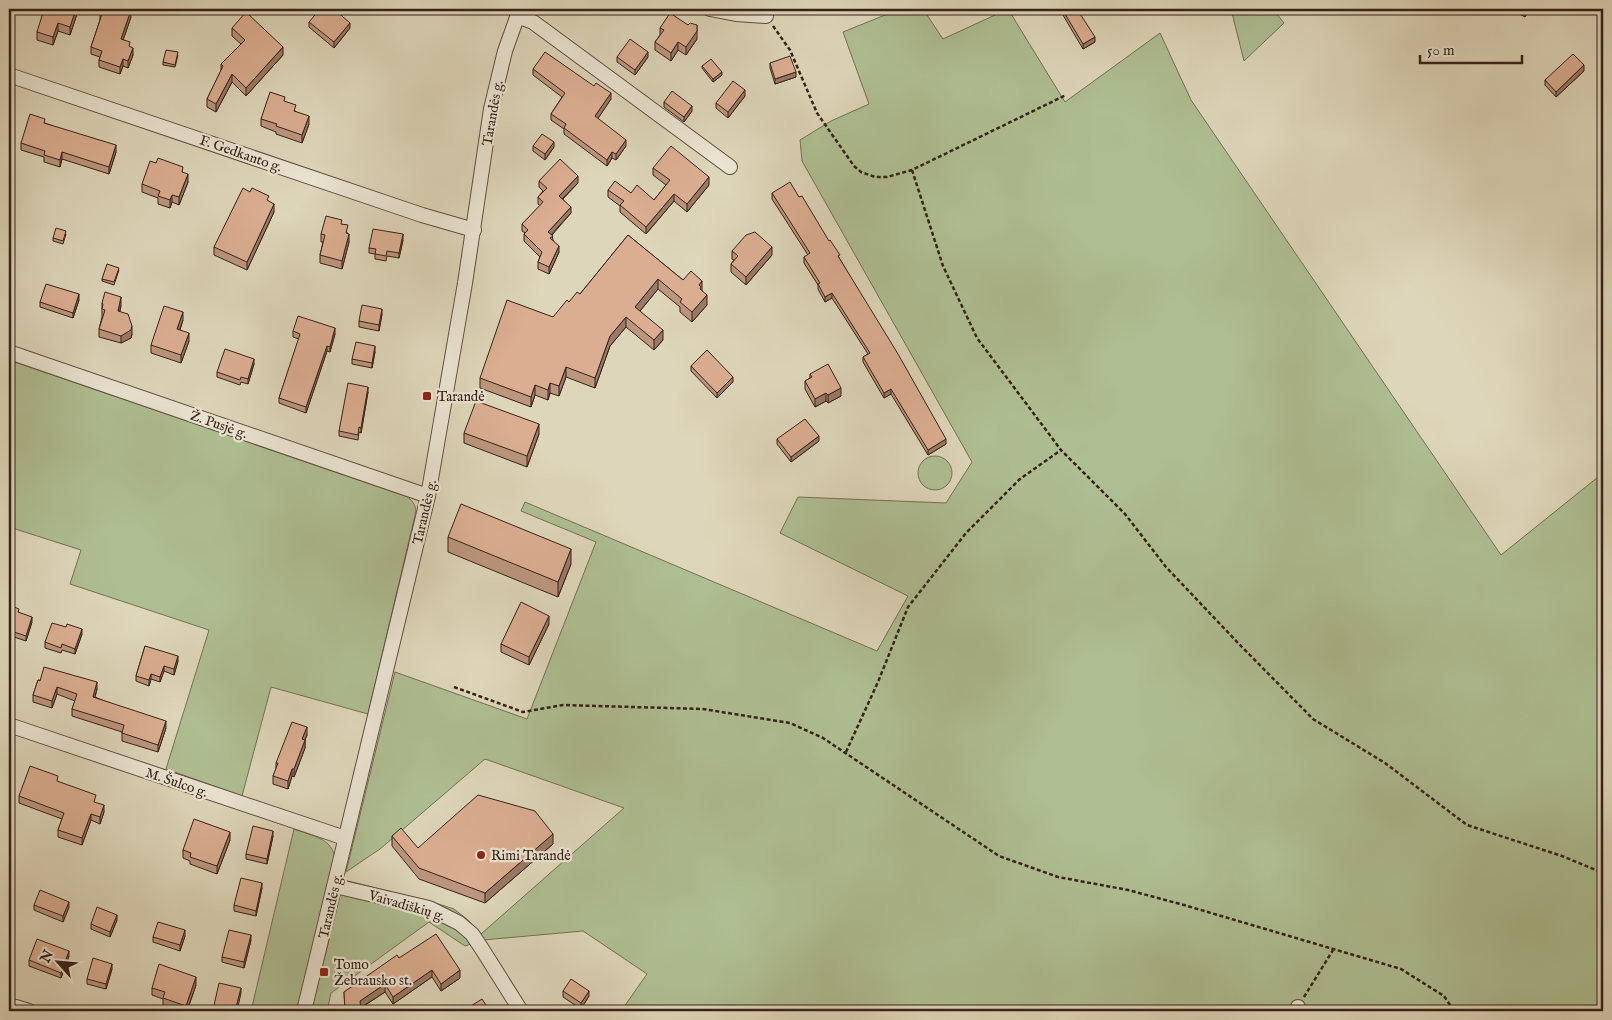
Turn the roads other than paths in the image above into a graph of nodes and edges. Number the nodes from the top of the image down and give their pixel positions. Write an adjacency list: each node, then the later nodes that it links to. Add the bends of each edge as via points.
1 (710, 9): 3 (street)
2 (519, 12): 5 (street); 6 (street, Tarandės g., via 505,51 491,109)
3 (766, 16)
4 (9, 75): 6 (street, F. Gedkanto g.)
5 (730, 166)
6 (474, 230): 8 (street, Tarandės g.)
7 (9, 352): 8 (street, Ž. Pusjė g.)
8 (428, 496): 10 (street, Tarandės g.)
9 (9, 725): 10 (street, M. Šulco g.)
10 (345, 838): 11 (street, Tarandės g.)
11 (335, 886): 14 (street, Tarandės g.); 15 (street, Vaivadiškių g., via 429,908 460,923 472,934)
12 (9, 1005): 13 (street)
13 (28, 1011)
14 (304, 1011)
15 (521, 1011)

